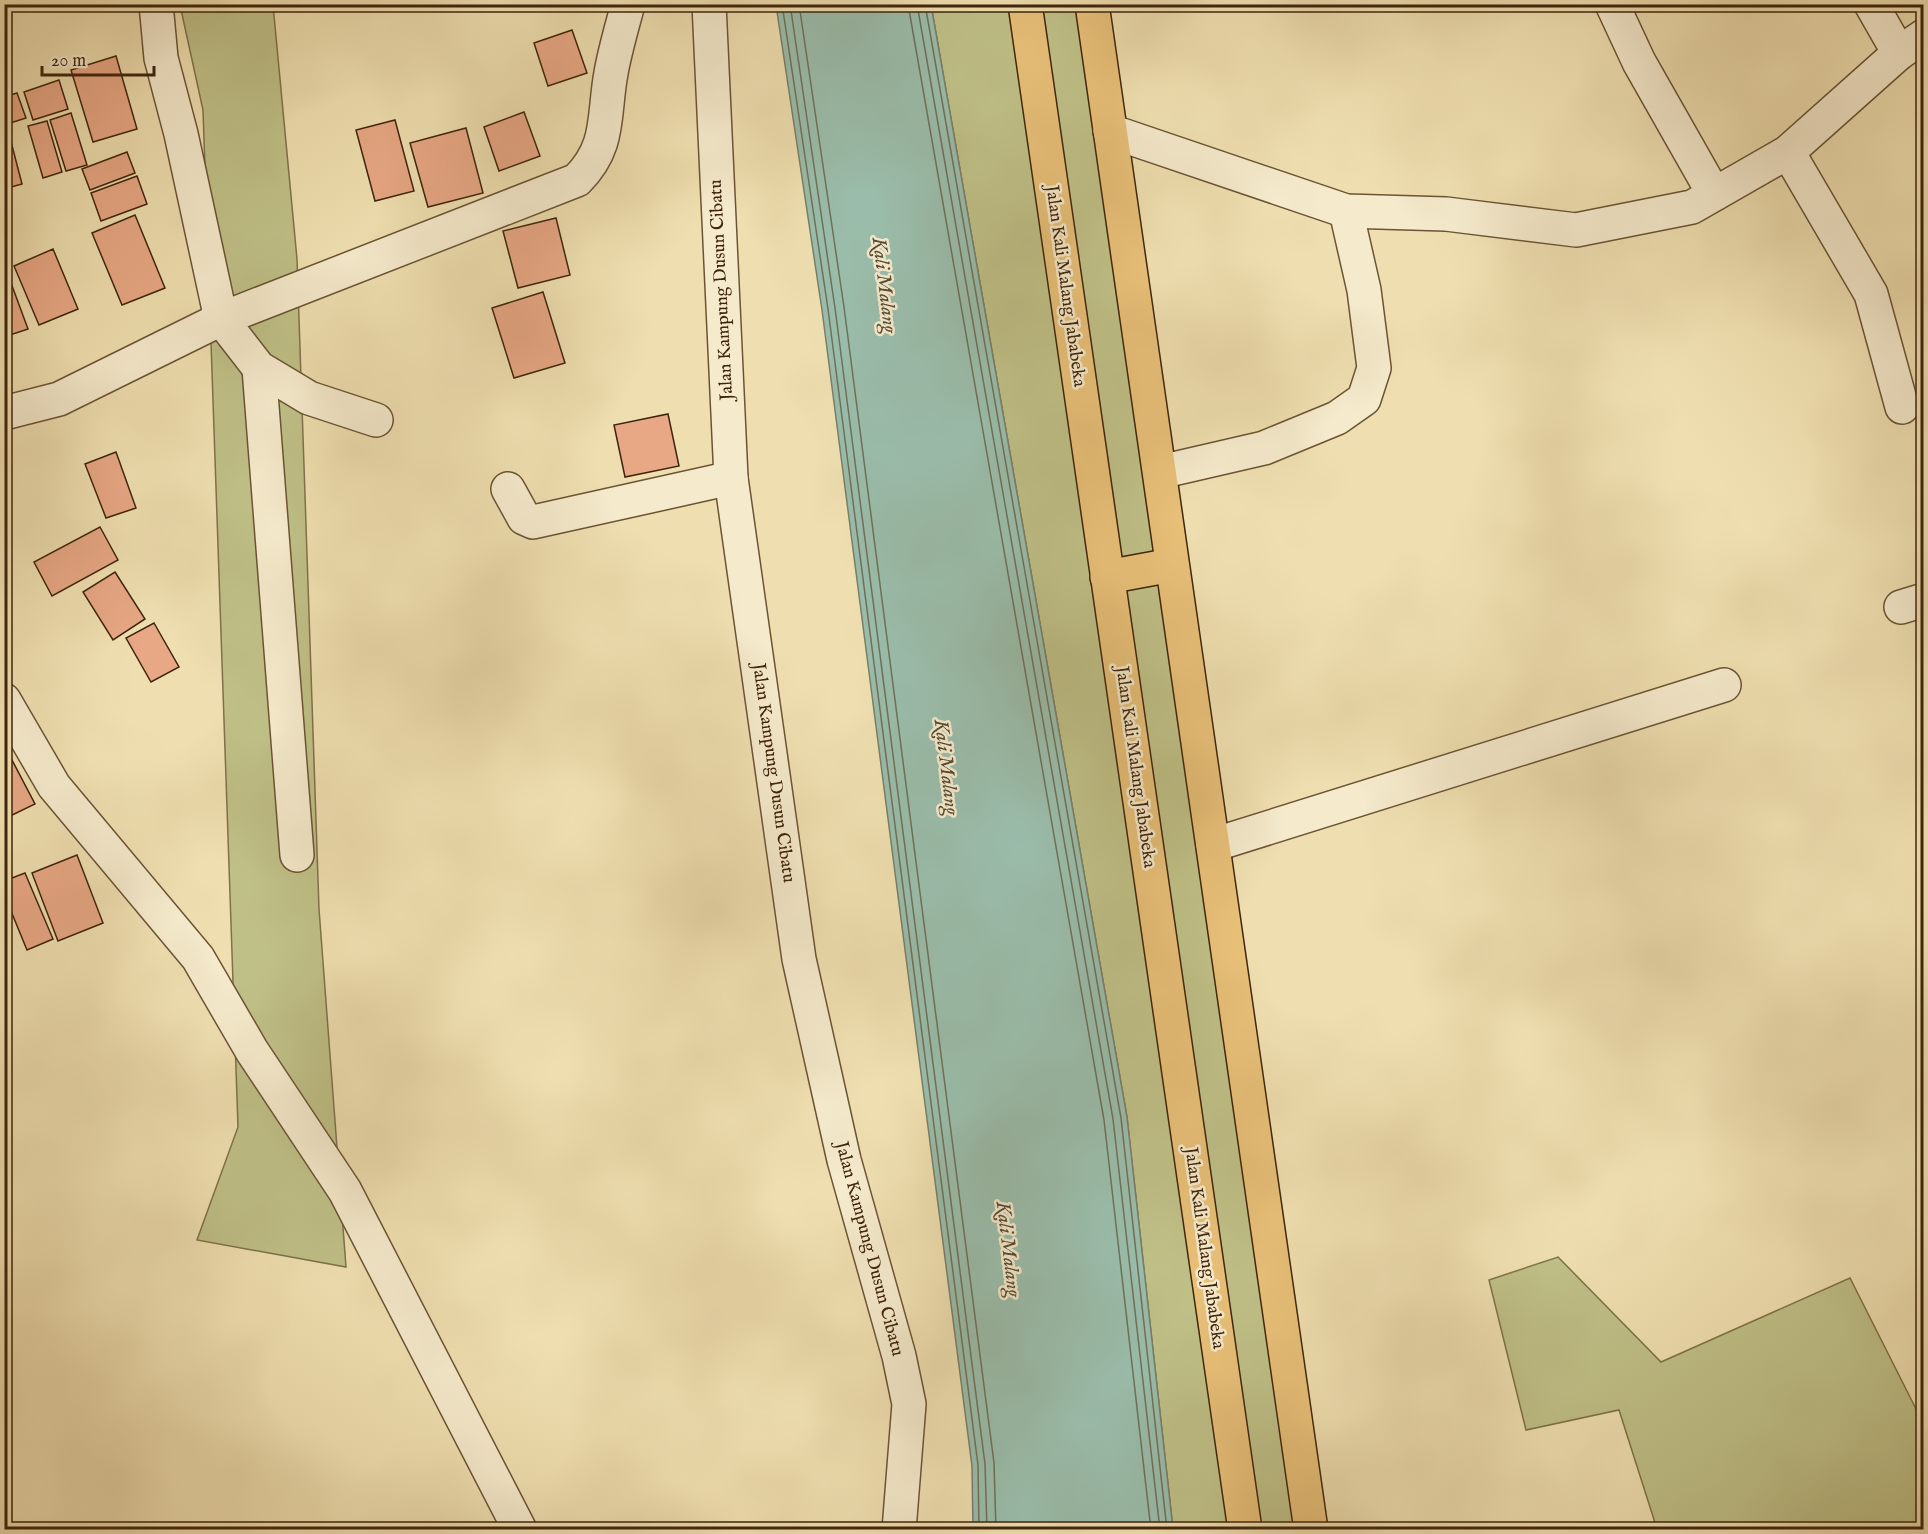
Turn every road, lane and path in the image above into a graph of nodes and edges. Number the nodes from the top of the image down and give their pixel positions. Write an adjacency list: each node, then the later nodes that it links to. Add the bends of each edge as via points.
1 (156, 4): 13 (street, via 160,58 181,134)
2 (628, 4): 13 (street, via 611,72 602,145 592,165 577,180)
3 (709, 4): 19 (street, Jalan Kampung Dusun Cibatu)
4 (1025, 4): 22 (main road, Jalan Kali Malang Jababeka)
5 (1092, 4): 9 (main road)
6 (1612, 4): 11 (street, via 1639,62)
7 (1871, 4): 8 (street)
8 (1911, 45): 10 (street)
9 (1110, 131): 12 (street); 18 (main road)
10 (1788, 152): 11 (street); 15 (street, via 1871,294)
11 (1714, 194): 12 (street, via 1692,207 1576,230 1446,214)
12 (1346, 211): 18 (street, via 1364,290 1374,368 1364,399 1337,418 1264,448)
13 (221, 319): 14 (street); 16 (street, via 59,399)
14 (259, 368): 17 (street, via 309,398); 26 (street)
15 (1902, 407)
16 (4, 413)
17 (376, 420)
18 (1160, 472): 21 (main road)
19 (731, 478): 20 (street, via 533,522 524,518); 28 (street, Jalan Kampung Dusun Cibatu, via 799,959 844,1160 909,1404)
20 (507, 489)
21 (1172, 565): 22 (main road); 25 (main road)
22 (1107, 578): 29 (main road, Jalan Kali Malang Jababeka)
23 (1724, 685): 25 (street)
24 (4, 700): 27 (street, via 54,786 198,958 252,1051 345,1191)
25 (1213, 845): 30 (main road)
26 (297, 855)
27 (520, 1530)
28 (899, 1530)
29 (1245, 1530)
30 (1311, 1530)

